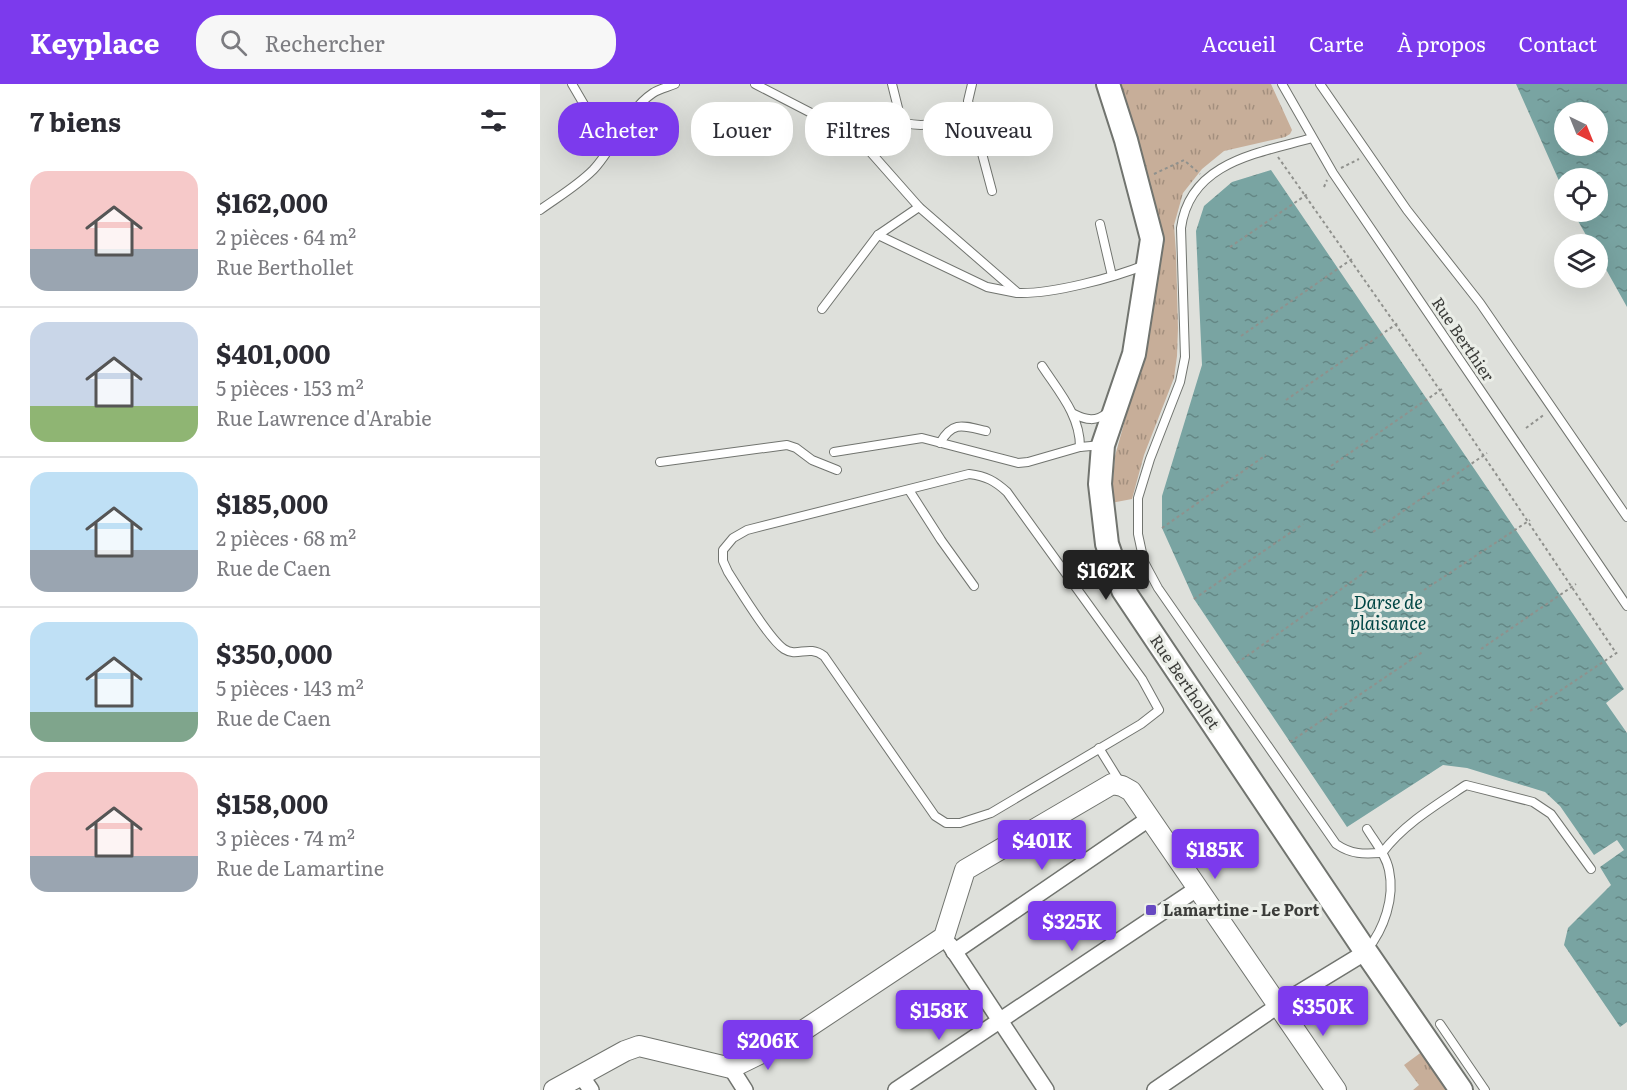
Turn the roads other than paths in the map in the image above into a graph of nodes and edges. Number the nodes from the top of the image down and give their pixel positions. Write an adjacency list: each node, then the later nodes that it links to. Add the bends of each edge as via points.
1 (572, 84): 9 (lane)
2 (675, 84): 10 (lane)
3 (755, 84): 17 (lane, via 848,132 867,147)
4 (892, 84): 12 (lane, via 905,123)
5 (973, 84): 11 (lane)
6 (1108, 84): 21 (main road, Rue Berthollet, via 1152,239)
7 (1282, 84): 13 (lane, Rue Berthier)
8 (1320, 84): 36 (lane, via 1407,210 1480,303)
9 (583, 102)
10 (644, 102)
11 (968, 102)
12 (923, 125)
13 (1312, 138): 38 (lane, Rue Berthier); 43 (lane, via 1228,163 1206,180 1182,217 1185,357 1180,382 1138,498 1138,534 1144,562 1158,588 1336,843 1357,854)
14 (604, 156): 18 (lane, via 581,181)
15 (983, 156): 16 (lane)
16 (992, 191)
17 (919, 207): 20 (lane); 23 (lane)
18 (540, 210)
19 (1100, 224): 22 (lane)
20 (878, 235): 23 (lane, via 987,287); 24 (lane)
21 (1149, 263): 22 (lane); 26 (main road, Rue Berthollet, via 1134,354)
22 (1112, 276): 23 (lane, via 1036,294)
23 (1018, 293)
24 (822, 309)
25 (1042, 366): 27 (lane)
26 (1117, 405): 27 (lane, via 1093,420); 30 (main road, Rue Berthollet)
27 (1073, 414): 31 (lane)
28 (986, 431): 29 (lane, via 960,425 950,429)
29 (940, 443): 31 (lane, via 1018,463); 32 (lane, via 922,438)
30 (1103, 446): 31 (lane); 47 (main road, Rue Berthollet, via 1100,484 1107,544 1124,590)
31 (1080, 447)
32 (834, 452)
33 (660, 462): 34 (lane, via 787,445)
34 (837, 470)
35 (909, 490): 37 (lane); 39 (lane, via 969,474 984,475 1007,492 1142,679 1159,710); 39 (lane, via 747,530 723,550 723,561 782,648 791,652 817,650 824,656 935,816 946,823 992,813)
36 (1627, 517)
37 (974, 586)
38 (1627, 606)
39 (1099, 748): 40 (lane)
40 (1122, 786): 41 (street, via 1131,791); 46 (street, via 1112,784 965,870)
41 (1150, 818): 45 (street); 46 (street)
42 (1367, 829): 43 (lane)
43 (1382, 853): 44 (lane, via 1419,816 1466,785 1533,802 1551,814); 47 (lane, via 1391,892 1376,940)
44 (1591, 869)
45 (1198, 888): 48 (street); 49 (street)
46 (949, 944): 49 (street); 51 (street, via 792,1038)
47 (1366, 952): 48 (street); 59 (main road, Rue Berthollet)
48 (1278, 1005): 57 (street); 58 (street)
49 (1000, 1020): 55 (street); 56 (street)
50 (1440, 1024): 60 (lane)
51 (731, 1068): 52 (street, via 639,1046 625,1051); 54 (street)
52 (586, 1082): 53 (street)
53 (554, 1090)
54 (745, 1090)
55 (896, 1090)
56 (1046, 1090)
57 (1155, 1090)
58 (1336, 1090)
59 (1461, 1090)
60 (1485, 1090)

